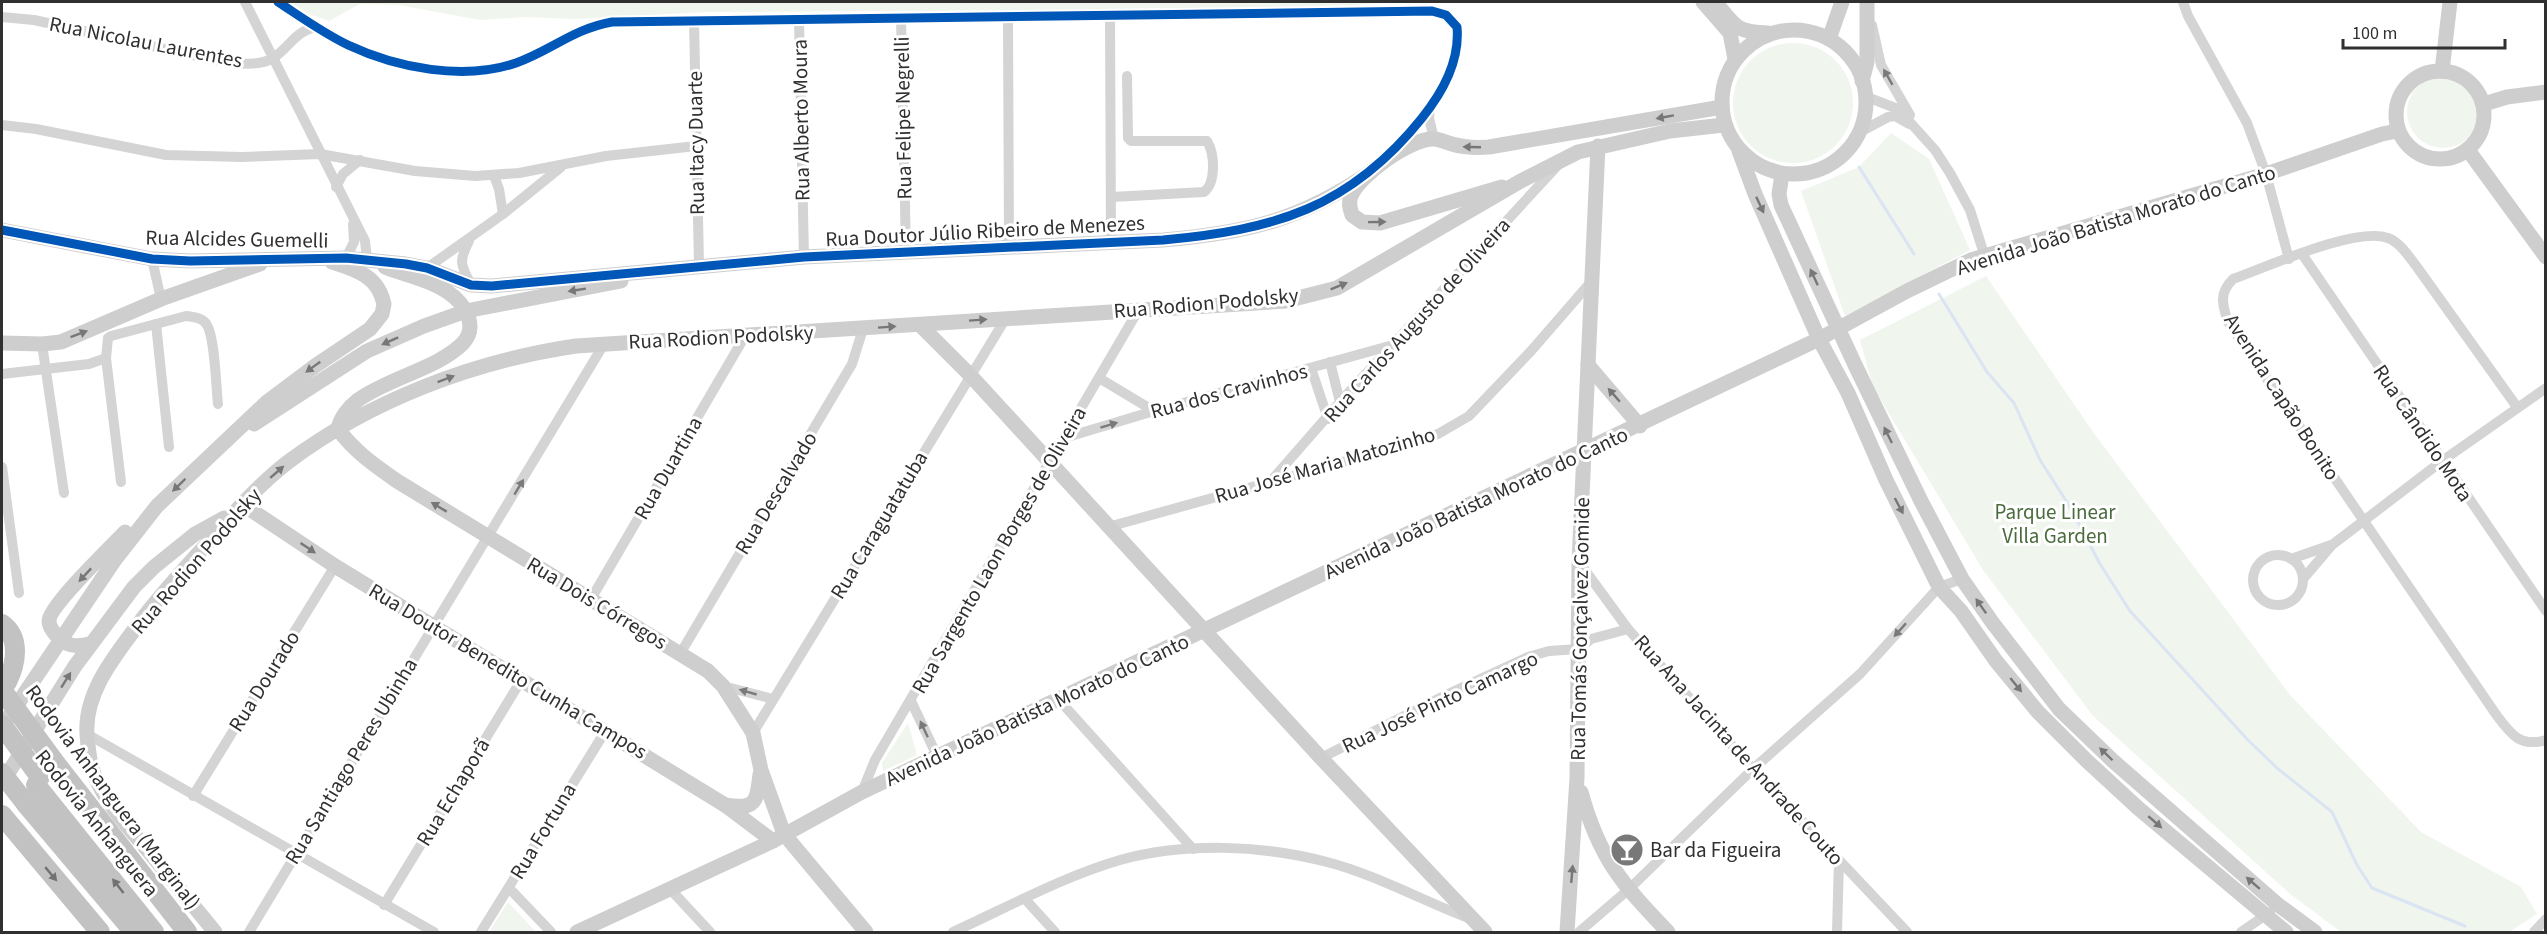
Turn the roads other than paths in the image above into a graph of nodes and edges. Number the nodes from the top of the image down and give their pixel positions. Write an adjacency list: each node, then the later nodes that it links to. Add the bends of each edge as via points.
1 (245, 2): 18 (street)
2 (278, 2): 15 (street, Rua Doutor Júlio Ribeiro de Menezes)
3 (1703, 2): 19 (street, via 1730,33)
4 (1715, 2): 16 (street, via 1739,29)
5 (1842, 2): 17 (street)
6 (1867, 2): 22 (street, via 1867,62); 30 (street, one-way to 6, via 1881,64)
7 (2183, 2): 44 (street, via 2247,123)
8 (2450, 2): 20 (street)
9 (1110, 16): 12 (street, Rua Doutor Júlio Ribeiro de Menezes); 26 (street, Rua Doutor Júlio Ribeiro de Menezes, via 1432,11 1446,15 1457,27 1459,41 1455,62); 48 (street)
10 (2, 17): 18 (street, Rua Nicolau Laurentes, via 34,20 232,63)
11 (901, 18): 12 (street, Rua Doutor Júlio Ribeiro de Menezes); 13 (street, Rua Doutor Júlio Ribeiro de Menezes); 55 (street, Rua Felipe Negrelli)
12 (1008, 18): 54 (street)
13 (799, 19): 14 (street, Rua Doutor Júlio Ribeiro de Menezes); 57 (street, Rua Alberto Moura)
14 (694, 21): 15 (street, Rua Doutor Júlio Ribeiro de Menezes, via 590,26 519,62 474,71 451,71 380,56); 34 (street, Rua Itacy Duarte)
15 (316, 27): 18 (street, Rua Nicolau Laurentes, via 295,37)
16 (1771, 33): 17 (street, via 1811,32); 19 (street, via 1751,43)
17 (1830, 39): 22 (street, via 1852,59)
18 (272, 59): 38 (street)
19 (1735, 59): 27 (street, via 1721,93)
20 (2442, 71): 25 (street, via 2473,85); 31 (street, via 2429,72 2406,87 2395,112)
21 (1127, 76): 48 (street, via 1128,138 1208,141 1212,182 1204,192)
22 (1863, 81): 24 (street)
23 (2546, 92): 25 (street)
24 (1867, 97): 30 (street, via 1898,109); 32 (street)
25 (2484, 104): 36 (street, via 2482,129)
26 (1430, 107): 33 (street); 42 (street, Rua Doutor Júlio Ribeiro de Menezes)
27 (1722, 107): 28 (street); 33 (street, one-way to 33, via 1489,147 1470,148)
28 (1724, 125): 35 (street, Rua Rodion Podolsky); 37 (street)
29 (2, 126): 38 (street, via 187,157)
30 (1917, 128): 32 (street, via 1895,116 1881,119); 58 (street, via 1950,173 1970,210)
31 (2397, 131): 36 (street, via 2409,148 2432,159 2445,160); 44 (street, Avenida João Batista Morato do Canto)
32 (1860, 132): 43 (street, via 1847,152 1828,166 1806,174)
33 (1434, 139): 42 (street, via 1418,141)
34 (696, 146): 41 (street); 66 (street, Rua Itacy Duarte)
35 (1598, 146): 39 (street, Rua Rodion Podolsky); 69 (street, Rua Tomás Gonçalvez Gomide)
36 (2468, 150): 59 (street)
37 (1739, 151): 43 (street, via 1758,166); 80 (street, one-way to 80)
38 (320, 154): 40 (street); 47 (street)
39 (1565, 158): 46 (street, Rua Rodion Podolsky); 84 (street, Rua Carlos Augusto de Oliveira)
40 (360, 160): 45 (street, via 416,171); 47 (street, via 343,174)
41 (564, 165): 45 (street); 49 (street)
42 (1372, 171): 46 (street, one-way to 46, via 1350,197 1349,205 1352,215 1362,222 1380,224); 53 (street, Rua Doutor Júlio Ribeiro de Menezes, via 1314,207 1257,226 1216,236)
43 (1782, 174): 78 (street, one-way to 43, via 1781,205)
44 (2266, 174): 58 (street, Avenida João Batista Morato do Canto); 64 (street)
45 (494, 176): 49 (street)
46 (1519, 182): 72 (street, Rua Rodion Podolsky, one-way to 46, via 1286,301 1337,288)
47 (336, 187): 50 (street)
48 (1112, 197): 53 (street)
49 (503, 214): 52 (street)
50 (353, 220): 61 (street, via 354,242); 65 (street, via 364,241)
51 (2, 230): 62 (street, Rua Alcides Guemelli)
52 (471, 238): 67 (street); 70 (street, via 461,266)
53 (1111, 242): 54 (street, Rua Doutor Júlio Ribeiro de Menezes)
54 (1010, 248): 55 (street, Rua Doutor Júlio Ribeiro de Menezes)
55 (906, 253): 57 (street, Rua Doutor Júlio Ribeiro de Menezes)
56 (2302, 254): 64 (street, Avenida Capão Bonito); 96 (street, Avenida Capão Bonito, via 2355,237 2389,238 2401,247); 105 (street, Rua Cândido Mota)
57 (804, 257): 66 (street, Rua Doutor Júlio Ribeiro de Menezes)
58 (1985, 257): 78 (street, Avenida João Batista Morato do Canto, via 1916,287)
59 (2546, 257)
60 (318, 258): 61 (street, Rua Alcides Guemelli); 63 (street, Rua Alcides Guemelli); 102 (street, one-way to 102, via 370,278 382,294 382,314 370,329 267,402)
61 (346, 258): 65 (street, Rua Alcides Guemelli)
62 (152, 259): 63 (street, Rua Alcides Guemelli); 71 (street)
63 (276, 259): 71 (street)
64 (2289, 259): 112 (street, Avenida Capão Bonito, via 2233,279 2224,288 2224,310 2228,322)
65 (366, 260): 67 (street, Rua Doutor Júlio Ribeiro de Menezes); 73 (street, via 447,291)
66 (699, 266): 68 (street, Rua Doutor Júlio Ribeiro de Menezes)
67 (427, 268): 70 (street, Rua Doutor Júlio Ribeiro de Menezes)
68 (654, 272): 70 (street, Rua Doutor Júlio Ribeiro de Menezes); 73 (street, one-way to 73)
69 (1590, 283): 87 (street, Rua Tomás Gonçalvez Gomide); 109 (street, Rua José Maria Matozinho, via 1531,351 1455,426 1411,443)
70 (471, 285)
71 (161, 299): 82 (street, one-way to 71, via 61,342)
72 (1139, 309): 74 (street, Rua Rodion Podolsky); 92 (street, Rua Sargento Laon Borges de Oliveira)
73 (465, 311): 100 (street, via 471,327 464,342 358,400 339,421); 102 (street, one-way to 102, via 367,351)
74 (1006, 318): 76 (street, Rua Rodion Podolsky, one-way to 74); 91 (street, Rua Caraguatatuba)
75 (156, 324): 85 (street, via 108,338); 95 (street, via 186,316 207,325); 103 (street)
76 (920, 325): 77 (street, Rua Rodion Podolsky, one-way to 76); 91 (street)
77 (863, 329): 79 (street, Rua Rodion Podolsky); 132 (street, Rua Descalvado, via 852,364)
78 (1839, 330): 80 (street, Avenida João Batista Morato do Canto); 119 (street, one-way to 78, via 1887,434)
79 (745, 336): 83 (street, Rua Rodion Podolsky); 123 (street, Rua Duartina)
80 (1819, 339): 99 (street, Avenida João Batista Morato do Canto); 121 (street, one-way to 121)
81 (2, 343): 82 (street)
82 (42, 344): 88 (street)
83 (604, 344): 100 (street, Rua Rodion Podolsky, one-way to 83, via 411,392 484,365 549,350); 114 (street, Rua Santiago Peres Ubinha, one-way to 83)
84 (1393, 344): 86 (street, Rua dos Cravinhos); 94 (street, Rua Carlos Augusto de Oliveira)
85 (106, 358): 88 (street, via 89,364); 108 (street)
86 (1330, 362): 89 (street, Rua dos Cravinhos); 94 (street)
87 (1588, 365): 99 (street, one-way to 87); 104 (street, Rua Tomás Gonçalvez Gomide)
88 (46, 368): 90 (street); 110 (street)
89 (1311, 368): 97 (street, Rua dos Cravinhos); 98 (street)
90 (2, 374)
91 (969, 375): 106 (street); 136 (street, Rua Caraguatatuba)
92 (1099, 378): 97 (street); 101 (street, Rua Sargento Laon Borges de Oliveira)
93 (2546, 388): 96 (street)
94 (1340, 402): 98 (street, Rua Carlos Augusto de Oliveira)
95 (218, 404)
96 (2517, 407): 105 (street)
97 (1154, 411): 101 (street, Rua dos Cravinhos, one-way to 97)
98 (1328, 419): 109 (street, Rua Carlos Augusto de Oliveira)
99 (1640, 426): 104 (street, Avenida João Batista Morato do Canto)
100 (338, 429): 111 (street, Rua Rodion Podolsky, one-way to 100, via 288,462); 114 (street, Rua Dois Córregos, one-way to 100, via 363,457)
101 (1064, 438): 106 (street, Rua Sargento Laon Borges de Oliveira)
102 (221, 445): 129 (street, one-way to 129, via 157,506)
103 (169, 447)
104 (1584, 450): 117 (street, Rua Tomás Gonçalvez Gomide); 128 (street, Avenida João Batista Morato do Canto)
105 (2442, 461): 112 (street); 124 (street, Rua Cândido Mota)
106 (1049, 462): 113 (street); 137 (street, Rua Sargento Laon Borges de Oliveira)
107 (2, 467): 122 (street)
108 (121, 482)
109 (1270, 482): 113 (street, Rua José Maria Matozinho)
110 (64, 493)
111 (238, 508): 118 (street, Rua Doutor Benedito Cunha Campos, one-way to 118); 130 (street, via 195,534 154,567); 142 (street, Rua Rodion Podolsky, via 157,600 107,668 90,707)
112 (2364, 521): 115 (street); 143 (street, Avenida Capão Bonito, via 2510,732 2521,741 2534,744)
113 (1108, 527): 128 (street)
114 (489, 538): 123 (street, Rua Dois Córregos); 126 (street, Rua Santiago Peres Ubinha)
115 (2332, 545): 116 (street); 120 (street)
116 (2290, 559): 120 (street); 120 (street, via 2275,556 2261,562 2253,576 2256,591 2268,603 2284,604 2298,595)
117 (1579, 562): 127 (street, Rua Ana Jacinta de Andrade Couto); 131 (street, Rua Tomás Gonçalvez Gomide)
118 (335, 566): 126 (street, Rua Doutor Benedito Cunha Campos); 154 (street, Rua Dourado)
119 (1962, 579): 121 (street); 168 (street, one-way to 119, via 2059,709)
120 (2303, 579)
121 (1939, 587): 147 (street, one-way to 147, via 1860,674); 170 (street, one-way to 170, via 2046,720 2138,808)
122 (19, 593)
123 (591, 599): 132 (street, Rua Dois Córregos)
124 (2546, 610)
125 (2, 624): 134 (highway, via 8,628 15,652 15,662)
126 (433, 625): 133 (street, Rua Doutor Benedito Cunha Campos); 162 (street, Rua Santiago Peres Ubinha)
127 (1628, 629): 131 (street, Rua José Pinto Camargo, via 1591,639); 147 (street, Rua Ana Jacinta de Andrade Couto)
128 (1204, 631): 138 (street, Avenida João Batista Morato do Canto); 146 (street)
129 (59, 639): 130 (street, via 71,646); 139 (street)
130 (92, 643): 152 (street, one-way to 130)
131 (1578, 648): 146 (street, Rua José Pinto Camargo, via 1528,657); 150 (street, Rua Tomás Gonçalvez Gomide)
132 (680, 654): 135 (street, Rua Dois Córregos, via 708,670)
133 (522, 679): 140 (street, Rua Doutor Benedito Cunha Campos); 169 (street, Rua Echaporã)
134 (4, 686): 176 (highway, Rodovia Anhanguera (Marginal), bridge, via 53,760)
135 (723, 686): 136 (street, one-way to 135); 141 (street, Rua Dois Córregos)
136 (773, 699): 141 (street, Rua Caraguatatuba)
137 (911, 701): 145 (street, one-way to 137); 153 (street, Rua Sargento Laon Borges de Oliveira, via 875,760)
138 (1060, 701): 145 (street, Avenida João Batista Morato do Canto); 161 (street)
139 (2, 726): 151 (highway, bridge)
140 (606, 730): 156 (street, Rua Doutor Benedito Cunha Campos); 164 (street, Rua Fortuna)
141 (753, 733): 148 (street, Rua Dois Córregos)
142 (87, 734): 154 (street); 177 (street, Rua Rodion Podolsky, via 94,775 109,802)
143 (2546, 740)
144 (2, 745): 151 (highway, Rodovia Anhanguera)
145 (938, 758): 153 (street, Avenida João Batista Morato do Canto)
146 (1321, 758): 172 (street)
147 (1753, 769): 163 (street, Rua Ana Jacinta de Andrade Couto); 166 (street)
148 (761, 770): 155 (street); 157 (street, Rua Dois Córregos)
149 (2, 773): 174 (highway, Rodovia Anhanguera, bridge)
150 (1577, 778): 166 (street, via 1590,826); 188 (street, Rua Tomás Gonçalvez Gomide, one-way to 150)
151 (38, 781): 175 (highway, Rodovia Anhanguera, one-way to 151)
152 (2, 783)
153 (862, 792): 160 (street, Avenida João Batista Morato do Canto)
154 (193, 796): 162 (street)
155 (753, 804): 156 (street); 157 (street); 159 (street)
156 (725, 805): 159 (street, Rua Doutor Benedito Cunha Campos)
157 (775, 810): 160 (street, Rua Dois Córregos)
158 (7, 822): 173 (highway, one-way to 173)
159 (751, 824): 160 (street, Rua Doutor Benedito Cunha Campos)
160 (778, 838): 165 (street, Avenida João Batista Morato do Canto); 184 (street)
161 (1193, 849): 167 (street, via 1121,860); 172 (street, via 1261,850 1328,862)
162 (295, 854): 169 (street); 178 (street, Rua Santiago Peres Ubinha)
163 (1839, 860): 191 (street); 192 (street, Rua Ana Jacinta de Andrade Couto)
164 (509, 888): 180 (street, Rua Fortuna); 181 (street)
165 (671, 890): 182 (street, Avenida João Batista Morato do Canto); 183 (street)
166 (1628, 890): 189 (street); 190 (street)
167 (1025, 899): 185 (street); 186 (street)
168 (2277, 904): 170 (street); 195 (street)
169 (384, 905): 179 (street)
170 (2266, 915): 193 (street); 194 (street)
171 (2546, 919): 196 (street)
172 (1474, 920): 187 (street)
173 (100, 933)
174 (134, 933)
175 (154, 933)
176 (187, 933)
177 (215, 933)
178 (249, 933)
179 (434, 933)
180 (481, 933)
181 (551, 933)
182 (577, 933)
183 (710, 933)
184 (866, 933)
185 (953, 933)
186 (1055, 933)
187 (1485, 933)
188 (1567, 933)
189 (1579, 933)
190 (1668, 933)
191 (1837, 933)
192 (1907, 933)
193 (2241, 933)
194 (2286, 933)
195 (2315, 933)
196 (2534, 933)

